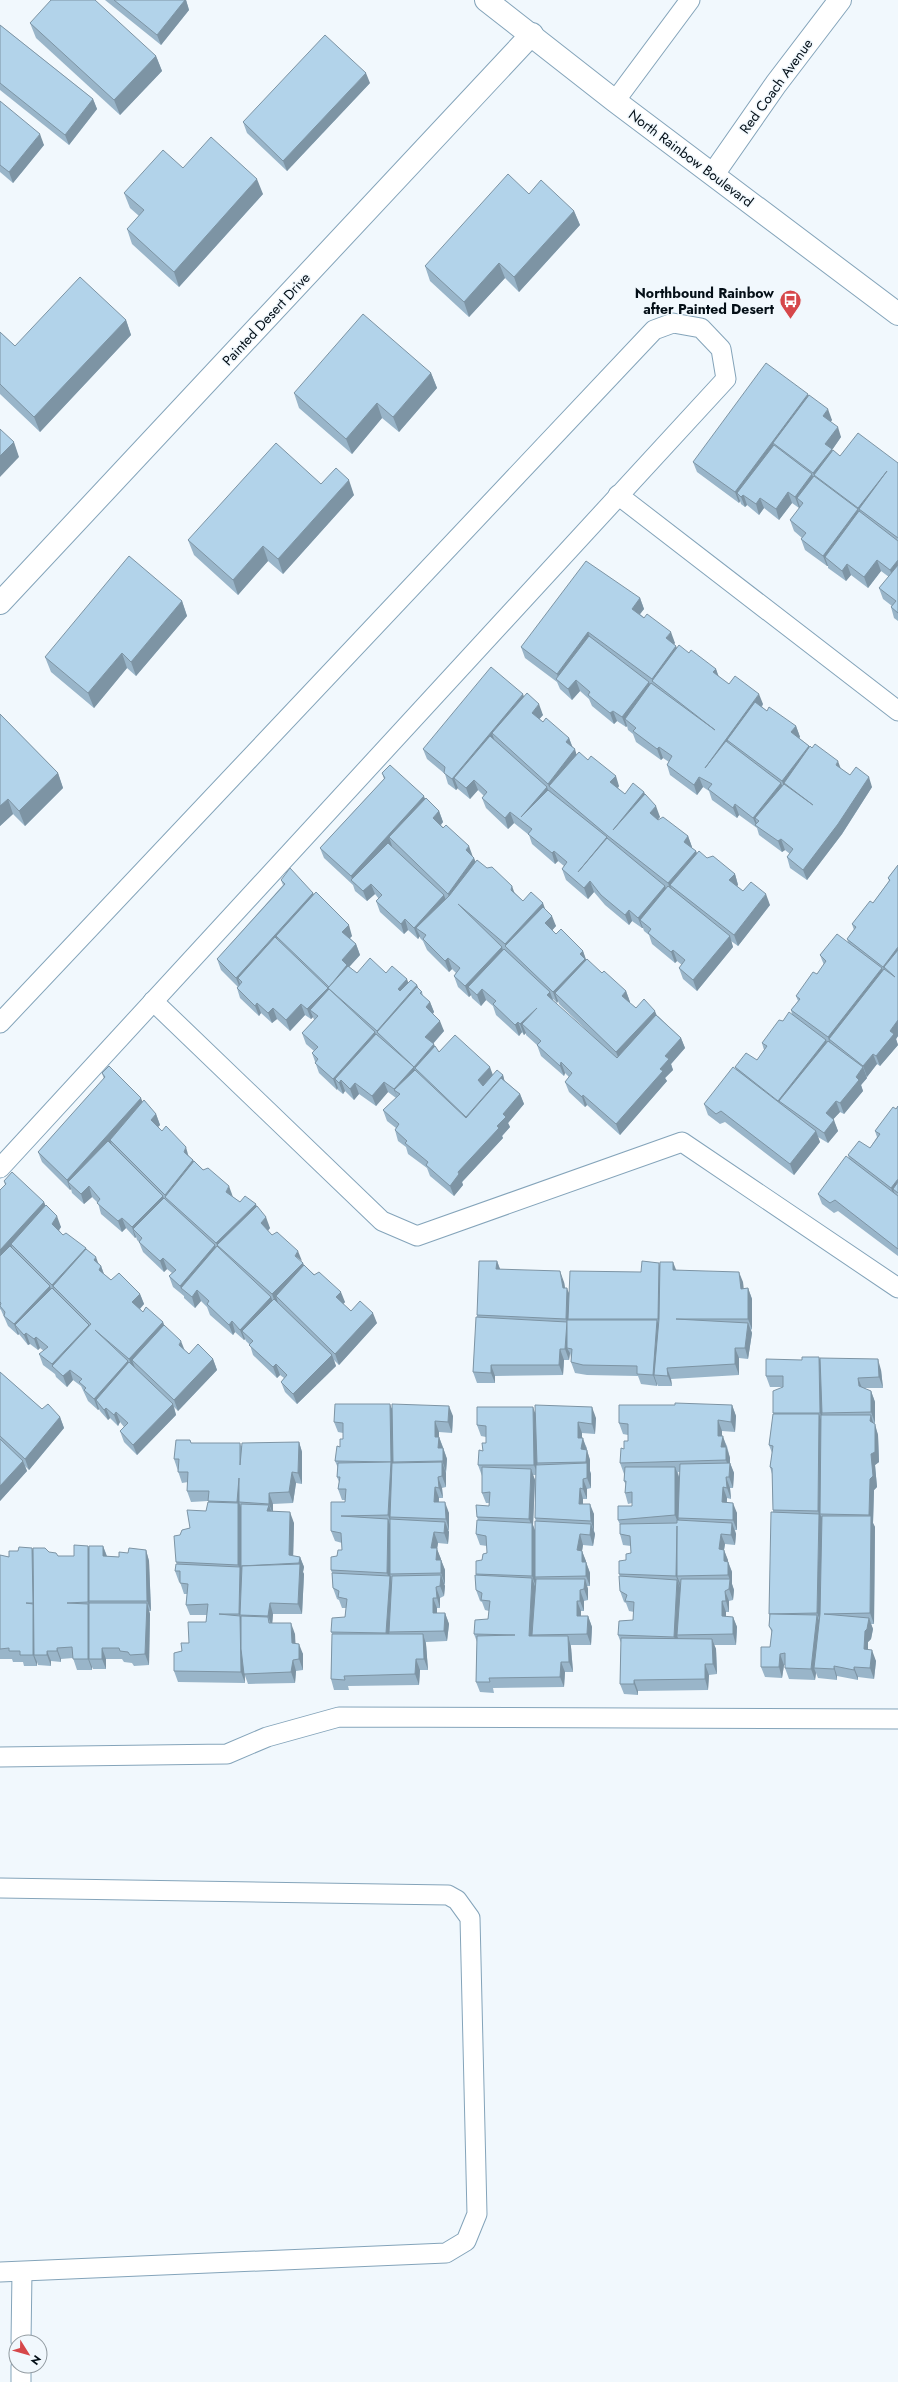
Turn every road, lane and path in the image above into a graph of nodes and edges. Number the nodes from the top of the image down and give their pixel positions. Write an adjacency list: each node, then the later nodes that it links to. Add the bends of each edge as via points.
1 (486, 0): 4 (street, North Rainbow Boulevard)
2 (690, 0): 5 (lane)
3 (840, 0): 6 (street, Red Coach Avenue, via 776,84)
4 (532, 34): 5 (street, North Rainbow Boulevard); 9 (street, Painted Desert Drive)
5 (615, 101): 6 (street, North Rainbow Boulevard)
6 (714, 173): 7 (street, North Rainbow Boulevard)
7 (898, 314)
8 (618, 495): 10 (lane); 11 (lane); 12 (lane, via 726,379 721,349 701,328 673,323 654,330)
9 (0, 603)
10 (898, 711)
11 (153, 1001): 13 (lane); 14 (lane, via 382,1221 417,1236 682,1142)
12 (0, 1023)
13 (0, 1168)
14 (898, 1288)
15 (898, 1719): 16 (lane, via 339,1717 267,1737 227,1754)
16 (0, 1757)
17 (0, 1888): 19 (lane, via 448,1895 457,1900 470,1918 477,2214 466,2241 446,2253)
18 (0, 2272): 19 (lane)
19 (22, 2272): 20 (lane)
20 (21, 2334)

